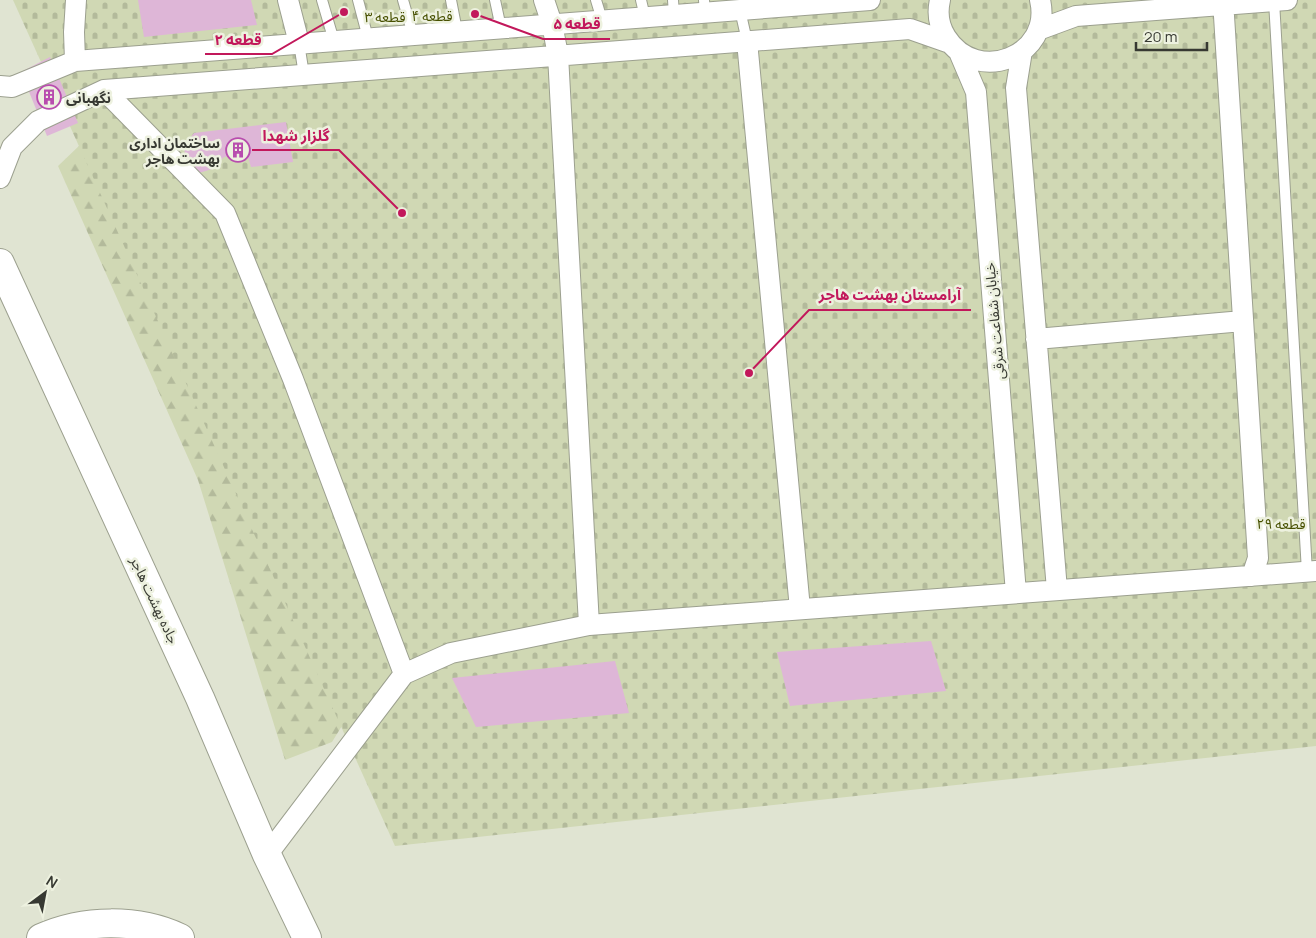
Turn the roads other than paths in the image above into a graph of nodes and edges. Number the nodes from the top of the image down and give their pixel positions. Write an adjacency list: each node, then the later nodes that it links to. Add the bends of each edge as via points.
1 (76, 0): 31 (street)
2 (288, 0): 27 (street)
3 (322, 0): 25 (lane)
4 (358, 0): 24 (lane)
5 (404, 0): 23 (lane)
6 (451, 0): 22 (lane)
7 (495, 0): 20 (lane)
8 (544, 0): 19 (street)
9 (596, 0): 18 (lane)
10 (870, 0): 15 (street)
11 (940, 0): 28 (street, خیابان شفاعت شرقی, via 939,18 943,32)
12 (1040, 0): 21 (street)
13 (1280, 0): 14 (street); 39 (lane)
14 (1223, 2): 21 (street, via 1076,16); 37 (street)
15 (722, 6): 16 (street); 26 (lane)
16 (674, 7): 17 (street)
17 (643, 8): 18 (street)
18 (602, 20): 19 (street)
19 (552, 24): 20 (street); 30 (street)
20 (501, 28): 22 (street)
21 (1038, 30): 29 (street)
22 (457, 32): 23 (street)
23 (413, 35): 24 (street)
24 (368, 38): 25 (street)
25 (334, 41): 27 (street)
26 (747, 41): 28 (street, via 910,29); 30 (street); 43 (street)
27 (299, 43): 31 (street); 32 (lane)
28 (955, 48): 29 (street, via 971,59 984,62 998,62); 42 (street, خیابان شفاعت شرقی, via 976,92)
29 (1022, 51): 38 (street, via 1016,88)
30 (558, 55): 32 (street); 44 (street)
31 (74, 61): 33 (street, via 12,87)
32 (304, 75): 34 (street)
33 (0, 86)
34 (104, 90): 35 (street, via 38,121 12,147); 45 (street, via 225,212 293,379)
35 (0, 178)
36 (0, 263): 46 (main road, جاده بهشت هاجر, via 196,689)
37 (1243, 321): 38 (street); 40 (street, via 1258,558)
38 (1036, 339): 41 (street)
39 (1311, 572): 40 (street)
40 (1252, 576): 41 (street)
41 (1057, 590): 42 (street)
42 (1016, 593): 43 (street)
43 (800, 609): 44 (street)
44 (589, 625): 45 (street, via 451,653)
45 (404, 674): 46 (street)
46 (267, 854): 49 (main road, جاده بهشت هاجر)
47 (41, 938): 48 (main road, via 62,929 98,924 134,925 166,931)
48 (180, 938)
49 (307, 938)

